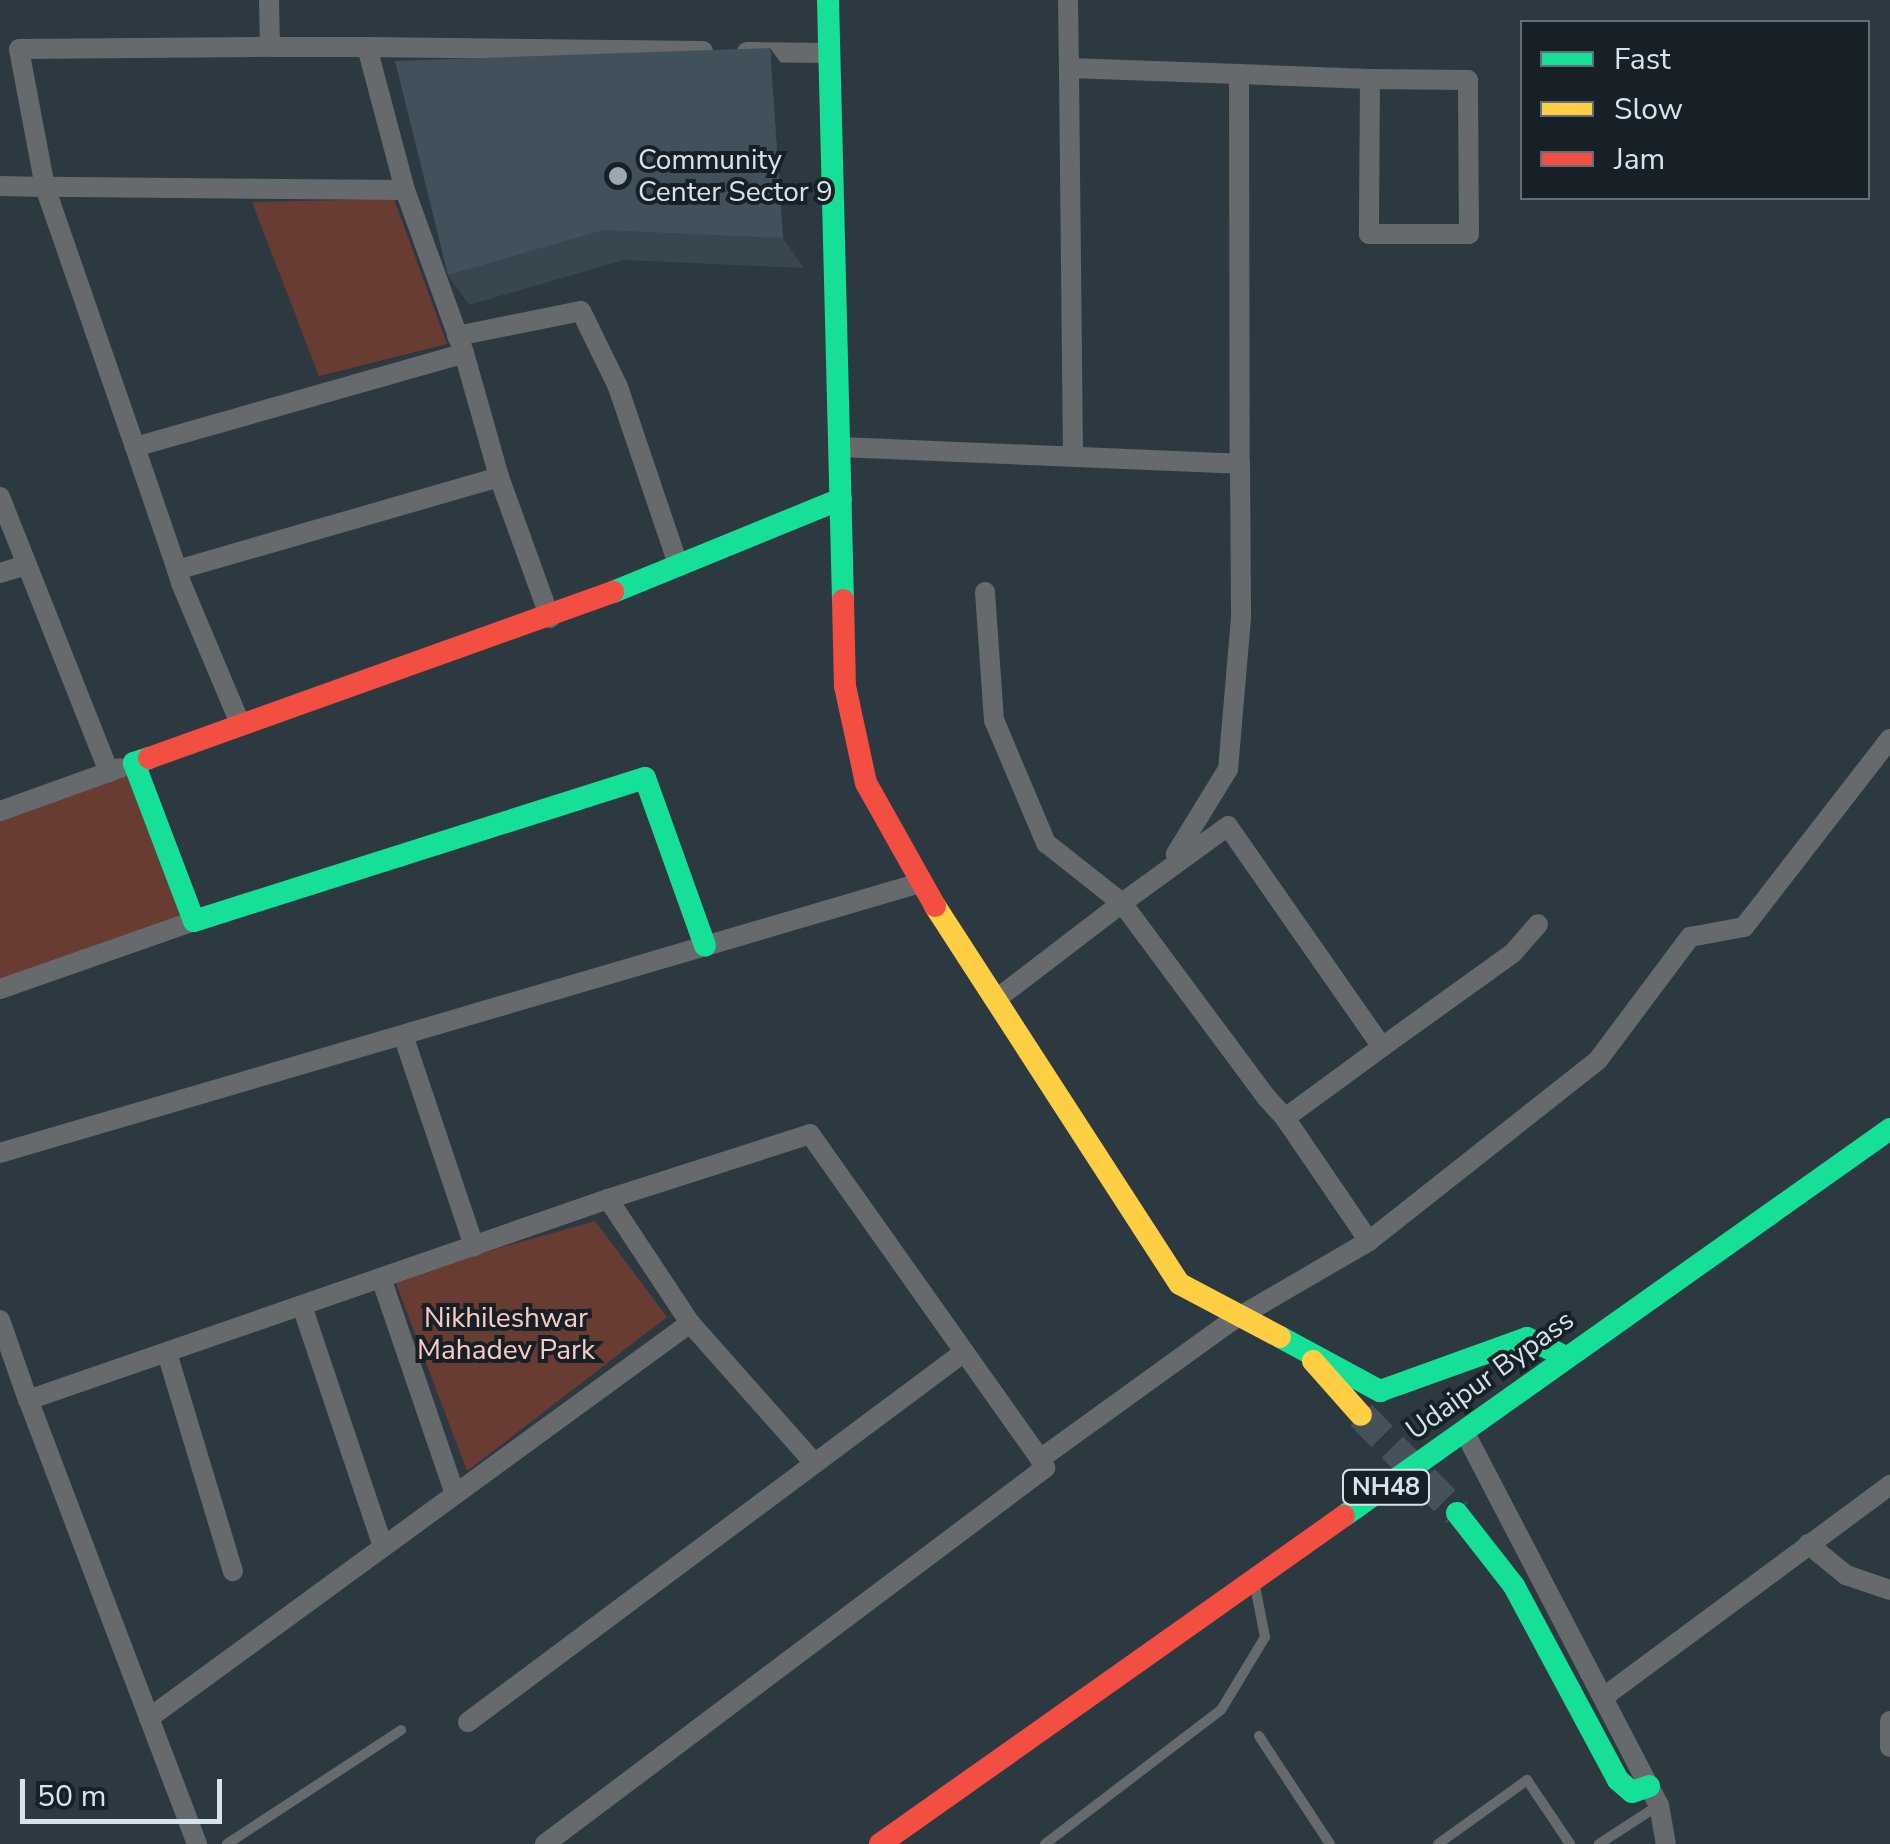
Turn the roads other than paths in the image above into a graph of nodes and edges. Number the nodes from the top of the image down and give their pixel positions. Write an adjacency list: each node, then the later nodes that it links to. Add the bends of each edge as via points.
1 (269, 0): 4 (street)
2 (828, 0): 7 (main road)
3 (1068, 0): 8 (street)
4 (270, 48): 5 (street); 6 (street)
5 (367, 48): 7 (street); 13 (street)
6 (10, 49): 12 (street)
7 (827, 52): 15 (main road)
8 (1069, 68): 9 (street); 17 (street)
9 (1239, 74): 10 (street); 18 (street)
10 (1370, 80): 10 (street, via 1369,234 1469,234 1468,80)
11 (0, 186): 12 (street)
12 (45, 188): 13 (street); 16 (street)
13 (405, 190): 14 (street)
14 (461, 344): 16 (street); 19 (street); 23 (street, via 581,311 618,388)
15 (840, 447): 17 (street); 21 (main road)
16 (134, 448): 24 (street)
17 (1073, 456): 18 (street)
18 (1240, 464): 34 (street, via 1241,618 1228,769 1186,845)
19 (499, 477): 24 (street); 27 (street)
20 (0, 497): 22 (street)
21 (841, 498): 23 (main road); 33 (main road, via 850,706 866,783)
22 (26, 564): 25 (street); 31 (street)
23 (678, 564): 27 (main road)
24 (177, 570): 28 (street)
25 (0, 574)
26 (986, 592): 34 (street, via 994,720 1016,783 1046,843)
27 (550, 618): 28 (main road)
28 (241, 726): 30 (main road)
29 (1890, 739): 46 (street, via 1744,926 1690,937 1598,1060)
30 (134, 763): 31 (street); 35 (main road)
31 (108, 772): 32 (street)
32 (0, 811)
33 (920, 883): 37 (street); 39 (main road)
34 (1122, 903): 39 (street); 41 (street, via 1228,826); 42 (street)
35 (194, 921): 37 (main road, via 645,778); 38 (street)
36 (1538, 924): 41 (street, via 1513,953)
37 (704, 946): 40 (street)
38 (0, 989)
39 (995, 1000): 50 (main road, via 1180,1284)
40 (403, 1034): 44 (street); 47 (street)
41 (1382, 1047): 42 (street)
42 (1285, 1118): 46 (street)
43 (1890, 1128): 55 (main road, Udaipur Bypass / NH48)
44 (0, 1153)
45 (608, 1199): 47 (street); 52 (street); 53 (street, via 810,1134)
46 (1369, 1241): 50 (street)
47 (474, 1246): 48 (street)
48 (381, 1278): 49 (street); 63 (street)
49 (302, 1306): 54 (street); 66 (street)
50 (1242, 1316): 56 (main road); 60 (street)
51 (0, 1320): 57 (street)
52 (690, 1322): 61 (street); 63 (street)
53 (964, 1352): 60 (street); 61 (street)
54 (167, 1353): 57 (street); 67 (street)
55 (1566, 1357): 56 (main road, via 1527,1338 1380,1392); 59 (main road, Udaipur Bypass / NH48)
56 (1314, 1360): 58 (main road)
57 (28, 1400): 71 (street)
58 (1361, 1416)
59 (1464, 1431): 68 (main road, Udaipur Bypass / NH48); 70 (street)
60 (1040, 1458): 80 (street, via 1046,1468)
61 (815, 1464): 73 (street)
62 (1890, 1485): 65 (street)
63 (454, 1494): 66 (street)
64 (1457, 1512): 77 (main road, via 1514,1586 1624,1788)
65 (1808, 1544): 69 (street, via 1846,1575); 70 (street)
66 (383, 1548): 71 (street)
67 (233, 1571)
68 (1254, 1580): 81 (main road, Udaipur Bypass / NH48); 82 (lane, via 1266,1637 1221,1710)
69 (1890, 1590)
70 (1604, 1696): 77 (street)
71 (149, 1718): 78 (street)
72 (1890, 1721): 76 (street)
73 (468, 1722)
74 (401, 1730): 79 (lane)
75 (1259, 1736): 83 (lane)
76 (1890, 1747)
77 (1654, 1795): 86 (lane); 87 (street)
78 (197, 1844)
79 (226, 1844)
80 (545, 1844)
81 (880, 1844)
82 (1044, 1844)
83 (1330, 1844)
84 (1438, 1844): 85 (lane, via 1527,1780)
85 (1570, 1844)
86 (1599, 1844)
87 (1666, 1844)

